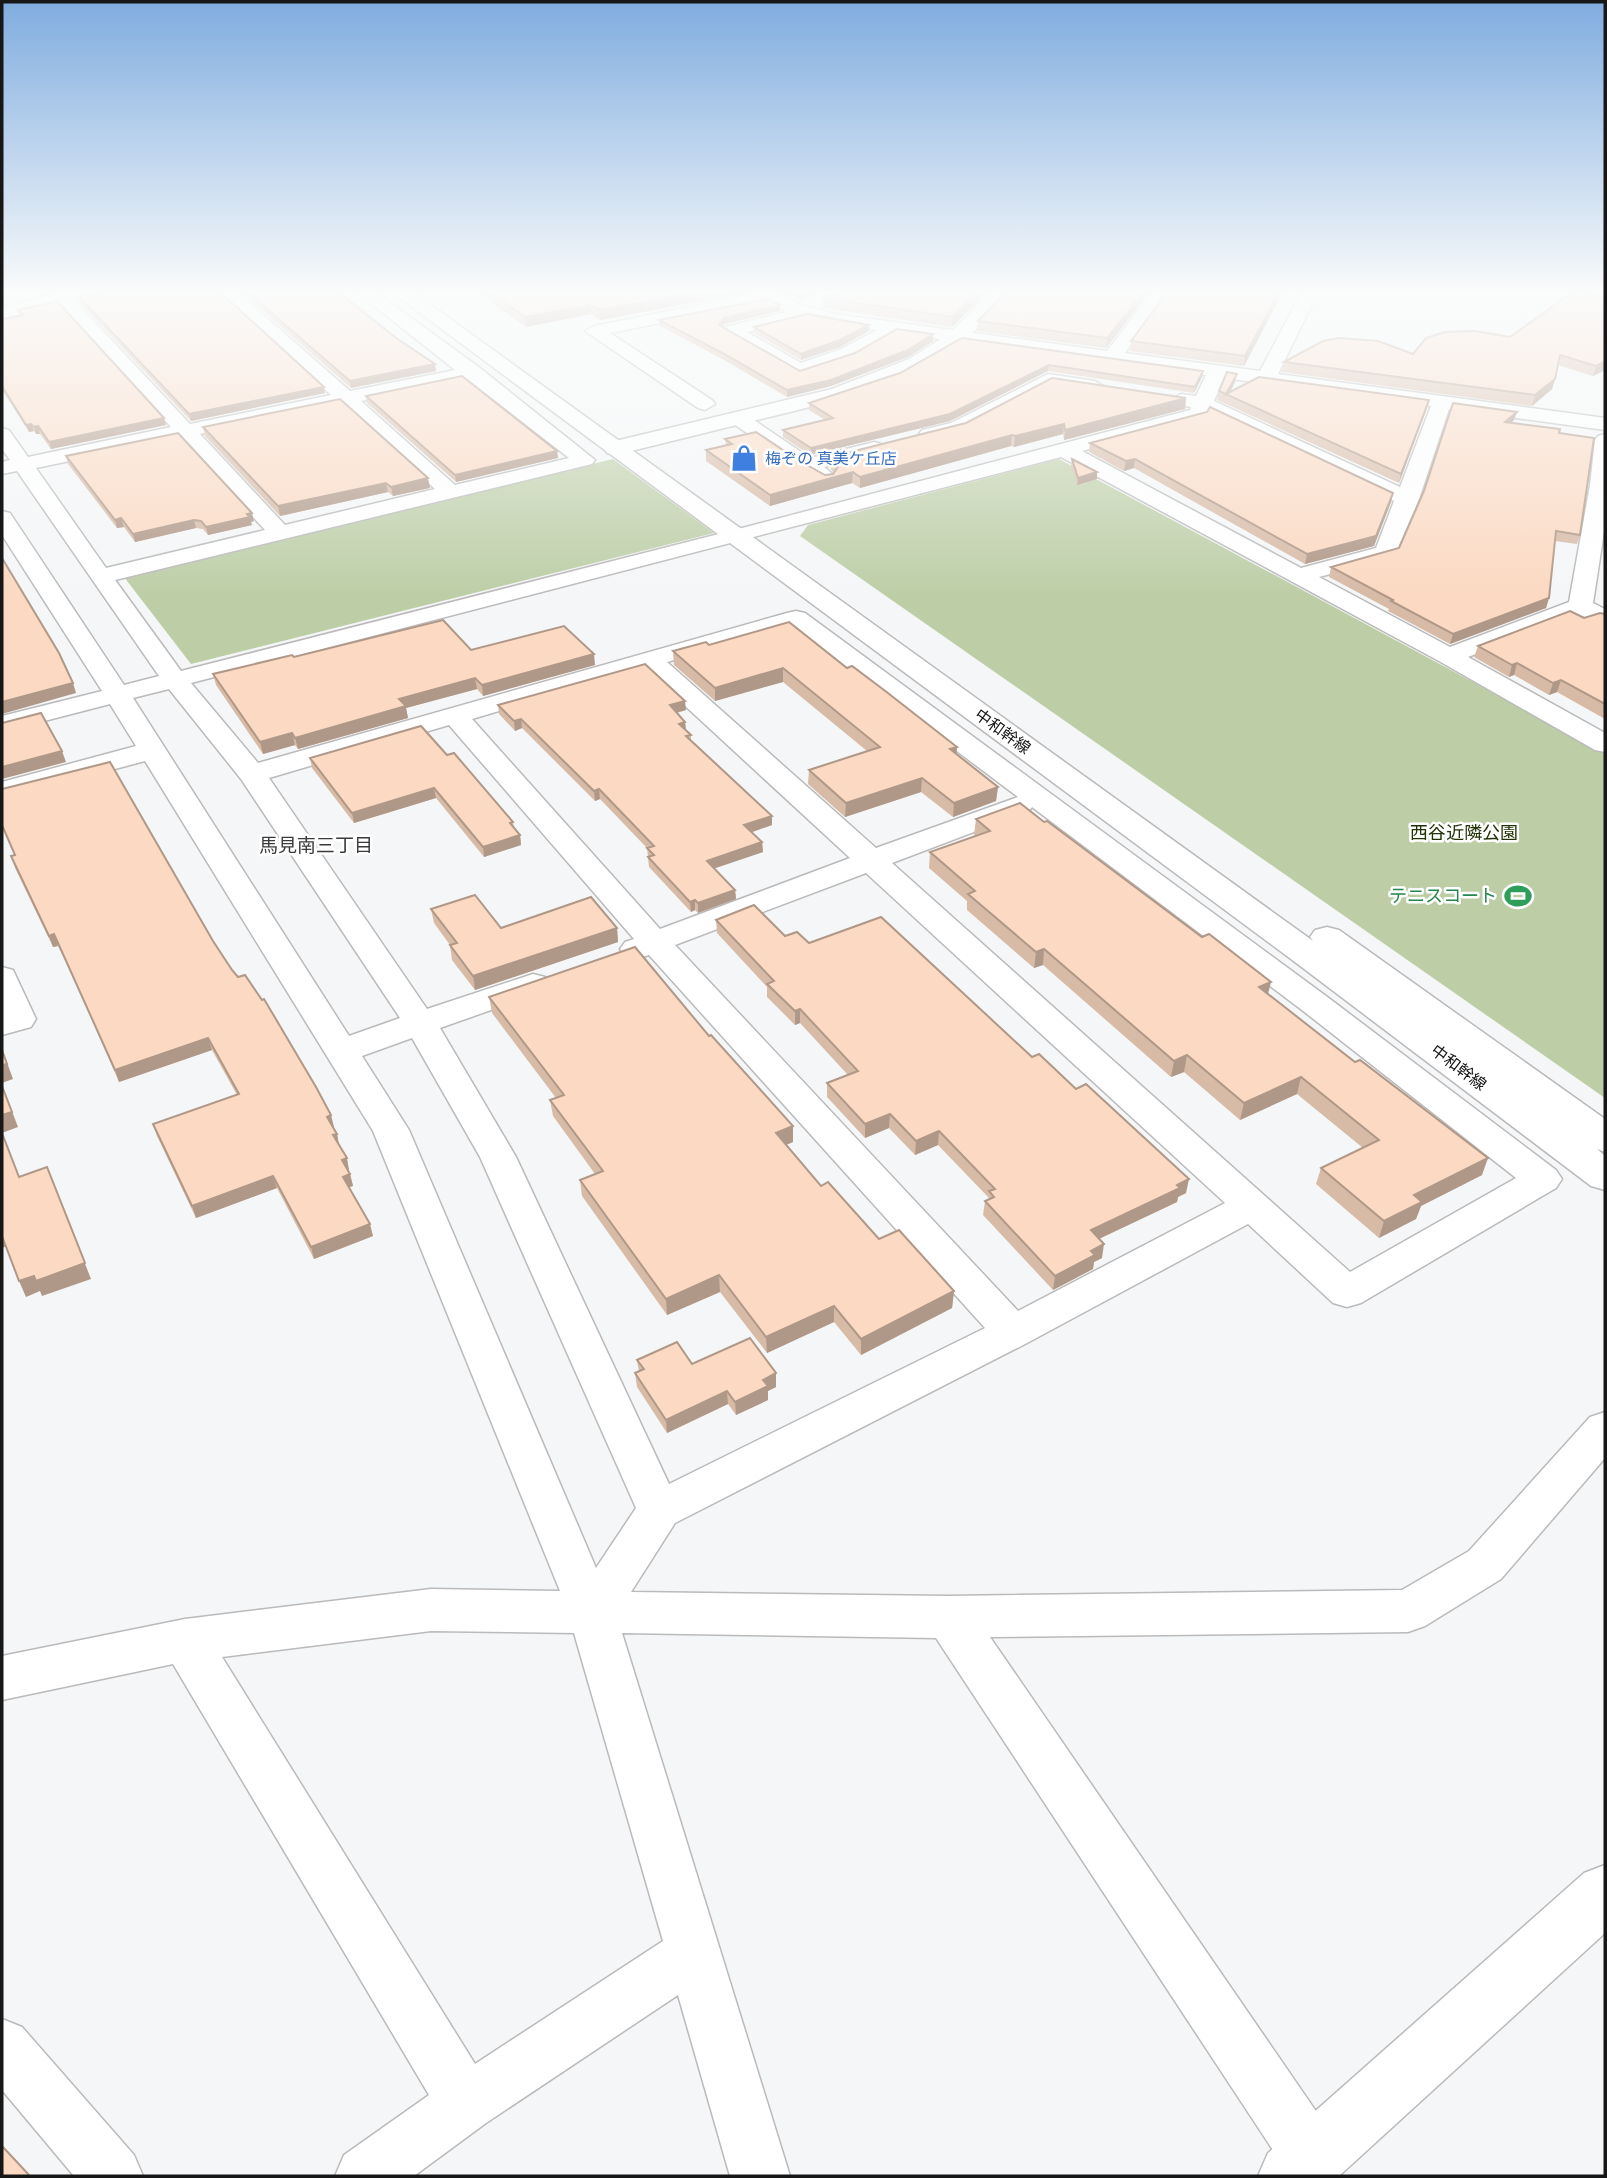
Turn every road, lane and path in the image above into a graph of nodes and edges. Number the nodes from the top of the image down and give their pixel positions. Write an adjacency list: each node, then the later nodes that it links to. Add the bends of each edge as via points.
1 (151, 392): 19 (street)
2 (338, 392): 13 (street)
3 (376, 392): 13 (street)
4 (498, 392): 27 (street, via 585,460)
5 (548, 392): 22 (main road, 中和幹線)
6 (556, 392): 22 (main road, 中和幹線)
7 (686, 392): 16 (street)
8 (845, 392): 17 (main road)
9 (1026, 392): 24 (street, via 958,427)
10 (1208, 392): 15 (street)
11 (1369, 392): 14 (street)
12 (1164, 397): 15 (street)
13 (345, 398): 19 (street); 27 (street)
14 (1442, 402): 18 (street); 28 (street)
15 (1203, 403): 23 (street, via 1198,414); 28 (street)
16 (705, 404)
17 (738, 418): 22 (main road); 24 (street)
18 (1605, 424)
19 (187, 430): 25 (street); 31 (street)
20 (2, 434): 25 (street)
21 (1605, 440): 26 (street)
22 (626, 445): 32 (main road, 中和幹線)
23 (1064, 450): 29 (street); 34 (street)
24 (806, 465): 29 (street)
25 (12, 466): 33 (street)
26 (1603, 486): 35 (street)
27 (451, 492): 31 (street)
28 (1408, 499): 34 (street, via 1386,552)
29 (863, 502): 32 (street)
30 (2, 518): 40 (street)
31 (280, 533): 33 (street)
32 (746, 533): 39 (street); 56 (main road, 中和幹線, via 1014,711); 57 (main road, 中和幹線)
33 (100, 576): 39 (street)
34 (1296, 576): 37 (street)
35 (1580, 607): 36 (street); 37 (street)
36 (1605, 618)
37 (1448, 656): 43 (street)
38 (649, 659): 41 (street); 47 (street, via 796,618); 48 (street)
39 (173, 678): 40 (street); 45 (street)
40 (116, 692): 42 (street); 44 (street)
41 (455, 716): 45 (street); 49 (street)
42 (2, 724)
43 (1605, 744)
44 (150, 751): 46 (street); 55 (street)
45 (252, 774): 53 (street)
46 (2, 791)
47 (1036, 799): 48 (street); 58 (street, via 1543,1179 1347,1292)
48 (873, 860): 49 (street); 58 (street)
49 (655, 943): 50 (street); 59 (street)
50 (603, 961)
51 (564, 974): 53 (street)
52 (2, 977): 54 (street, via 19,1018)
53 (420, 1023): 55 (street); 61 (street, via 498,1157)
54 (2, 1024)
55 (343, 1050): 62 (street, via 391,1130)
56 (1605, 1138)
57 (1605, 1176)
58 (1250, 1206): 59 (street)
59 (1013, 1332): 61 (street)
60 (1605, 1429): 63 (street, via 1485,1565 1408,1611)
61 (659, 1510): 62 (street)
62 (592, 1613): 63 (street); 64 (street, via 430,1610); 67 (street)
63 (949, 1618): 70 (street)
64 (185, 1640): 65 (street); 69 (street)
65 (2, 1678)
66 (1605, 1894): 70 (main road)
67 (693, 1953): 69 (street); 73 (street)
68 (2, 2047): 71 (street)
69 (466, 2103): 72 (street)
70 (1302, 2167)
71 (113, 2176)
72 (365, 2176)
73 (760, 2176)

